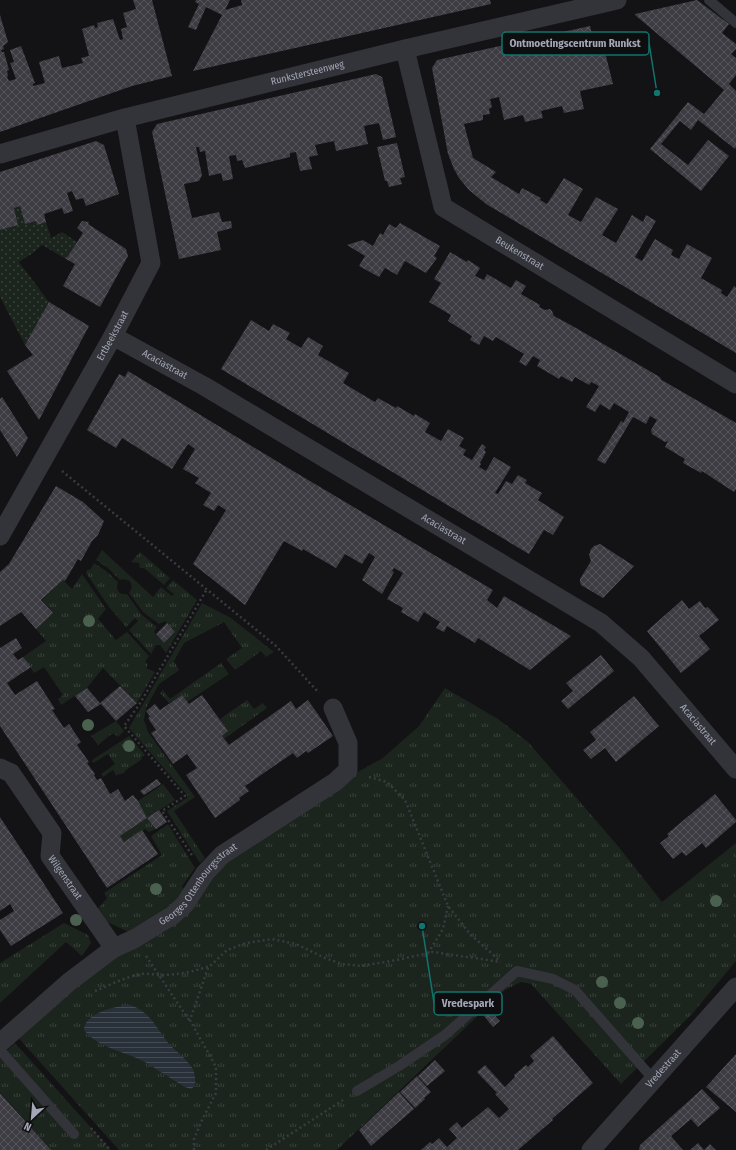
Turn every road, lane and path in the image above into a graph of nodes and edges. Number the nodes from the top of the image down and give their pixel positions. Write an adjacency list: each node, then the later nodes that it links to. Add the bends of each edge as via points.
1 (617, 0): 4 (street, Runkstersteenweg)
2 (708, 0): 3 (lane)
3 (736, 23)
4 (405, 49): 5 (street, Runkstersteenweg); 8 (street, Beukenstraat, via 443,207)
5 (125, 118): 6 (street, Runkstersteenweg); 7 (street, Ertbeekstraat, via 151,263)
6 (0, 154)
7 (113, 336): 9 (street, Ertbeekstraat); 14 (street, Acaciastraat, via 204,386 601,623 641,658)
8 (736, 384)
9 (45, 456): 10 (street, Ertbeekstraat); 11 (path)
10 (0, 536)
11 (207, 590): 12 (path, via 276,646); 16 (path, via 124,726 185,796 162,811)
12 (333, 708): 15 (street, via 348,743)
13 (0, 768): 19 (street, Wilgenstraat, via 12,773 52,833 50,856)
14 (736, 769)
15 (348, 770): 16 (street, Georges Ottenbourgsstraat, via 335,782 222,855); 17 (path, via 387,782 405,800)
16 (205, 873): 18 (street, Georges Ottenbourgsstraat, via 185,904 173,915)
17 (448, 906): 20 (path, via 442,929); 21 (path, via 470,934)
18 (134, 939): 19 (street, Georges Ottenbourgsstraat); 24 (path)
19 (114, 948): 28 (street, Georges Ottenbourgsstraat, via 69,982)
20 (428, 954): 21 (path, via 433,952); 22 (path, via 361,966 342,964 296,944 272,939 246,943 226,950)
21 (501, 962): 23 (path)
22 (210, 966): 24 (path, via 182,974); 27 (path)
23 (517, 971): 30 (lane, via 552,979 575,990); 31 (lane, via 445,1035)
24 (160, 975): 26 (path, via 143,974 117,981); 27 (path)
25 (736, 987): 30 (street, Vredestraat)
26 (93, 992)
27 (190, 1020): 33 (path, via 216,1066 216,1093 194,1139)
28 (0, 1043)
29 (0, 1050): 32 (lane)
30 (654, 1080): 35 (street, Vredestraat)
31 (357, 1091): 34 (path)
32 (74, 1134)
33 (194, 1150)
34 (266, 1150)
35 (592, 1150)

